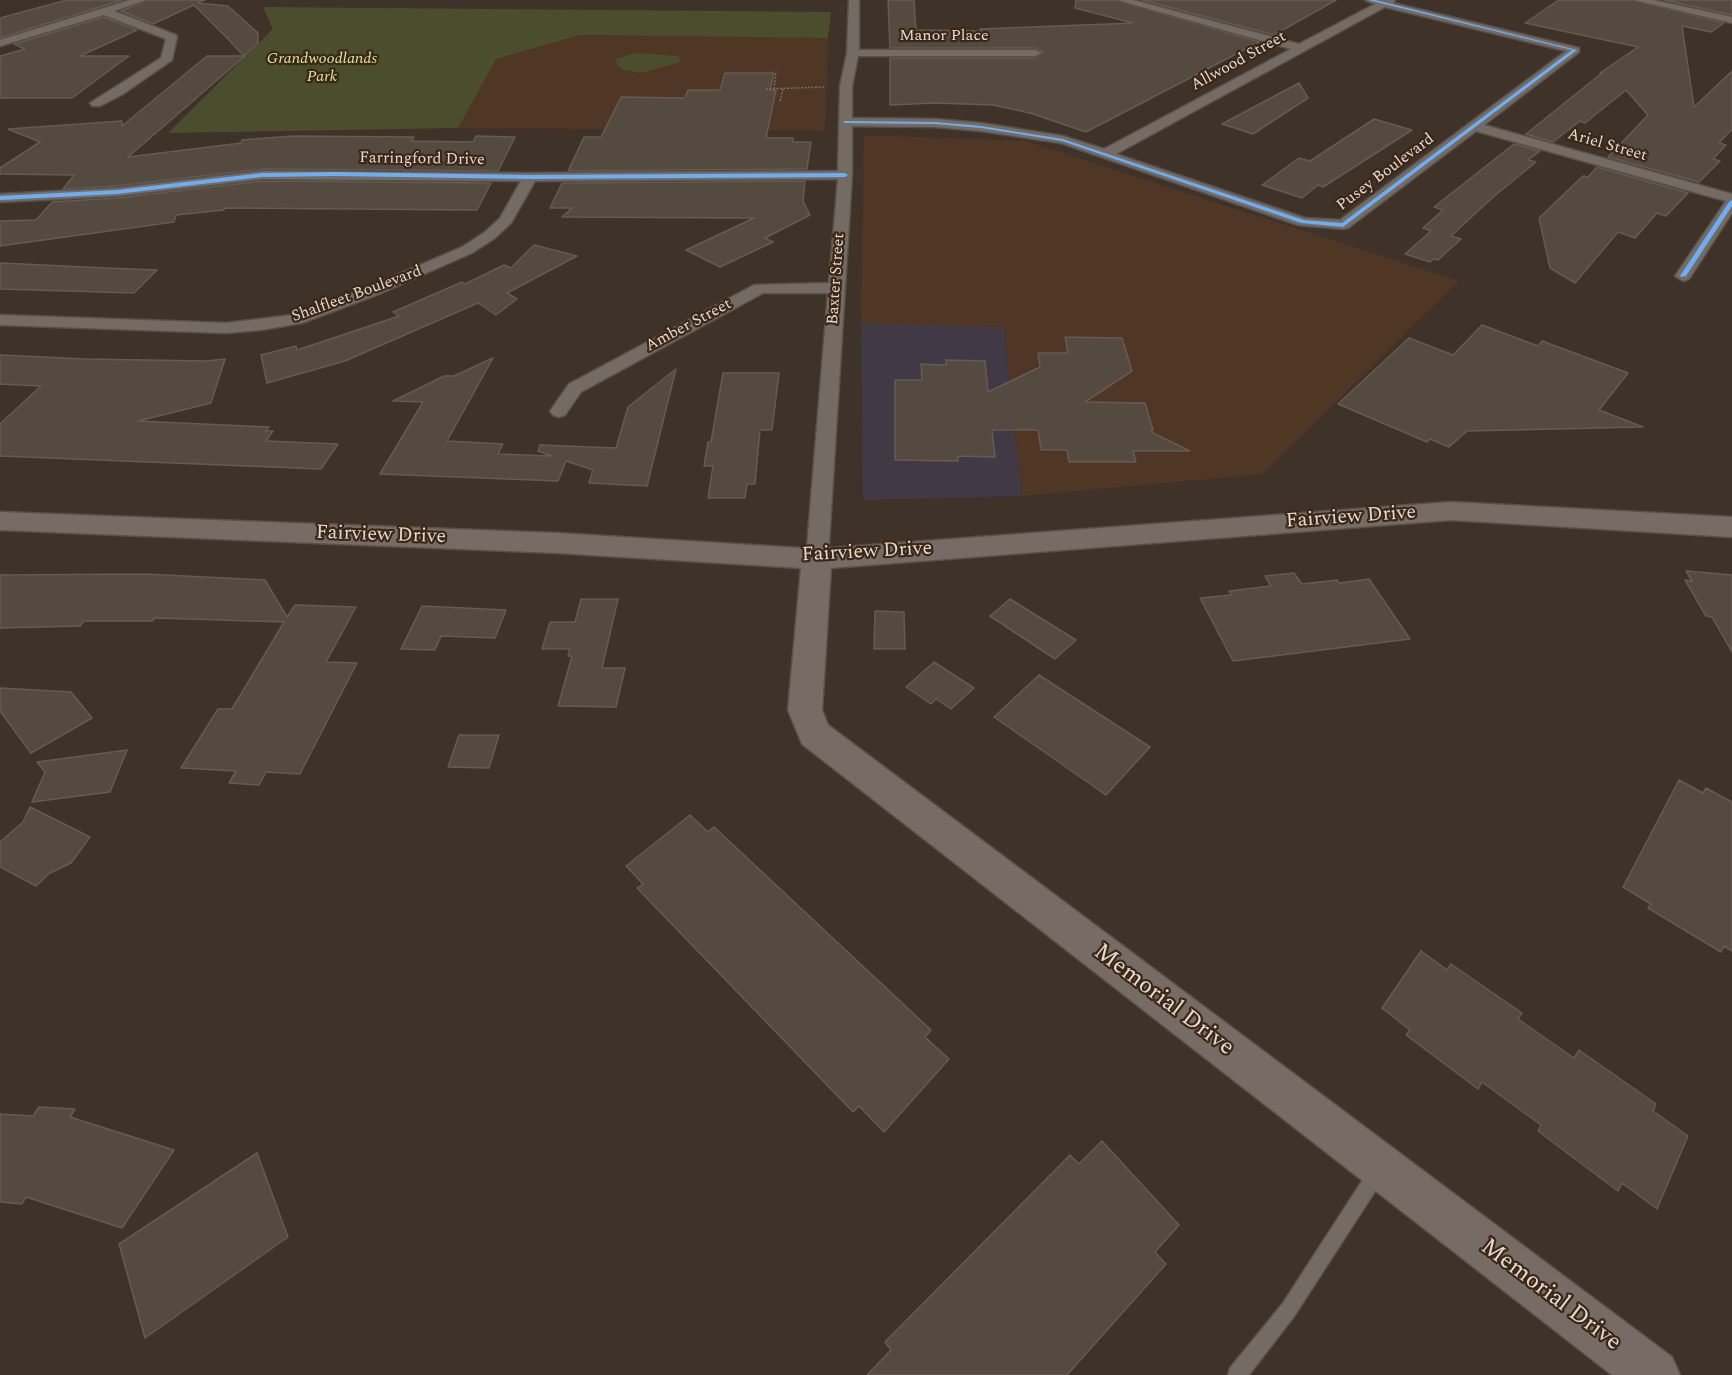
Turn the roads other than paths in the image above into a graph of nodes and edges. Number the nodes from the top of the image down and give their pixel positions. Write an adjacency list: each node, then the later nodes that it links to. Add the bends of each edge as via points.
1 (141, 0): 7 (street)
2 (854, 0): 11 (street, Baxter Street)
3 (1122, 0): 10 (street)
4 (1370, 0): 6 (street, Pusey Boulevard)
5 (1639, 0): 8 (street)
6 (1387, 2): 10 (street, Allwood Street); 15 (street, Pusey Boulevard, via 1575,50)
7 (106, 12): 9 (street); 13 (street, via 172,37 166,60)
8 (1732, 20)
9 (0, 43)
10 (1300, 48): 16 (street, Allwood Street)
11 (853, 53): 12 (street, Manor Place); 14 (street, Baxter Street, via 846,86)
12 (1035, 53)
13 (96, 103)
14 (845, 122): 16 (street, Pusey Boulevard, via 981,127 1063,140); 17 (street, Baxter Street)
15 (1473, 126): 16 (street, Pusey Boulevard, via 1343,225 1303,222); 20 (street, Ariel Street)
16 (1104, 154)
17 (845, 175): 18 (street, Farringford Drive); 22 (street, Baxter Street)
18 (530, 177): 19 (street, Farringford Drive, via 262,175 117,192); 23 (street, Shalfleet Boulevard, via 506,220 467,250 296,319 226,328)
19 (0, 198)
20 (1732, 200): 21 (street)
21 (1683, 276)
22 (837, 288): 24 (street, Amber Street, via 760,288 575,388); 27 (street, Baxter Street)
23 (0, 320)
24 (559, 411)
25 (0, 521): 27 (main road, Fairview Drive, via 558,543)
26 (1732, 527): 27 (main road, Fairview Drive, via 1451,511)
27 (817, 559): 28 (main road, Memorial Drive, via 805,710 814,734)
28 (1381, 1167): 29 (lane, via 1289,1309); 30 (main road, Memorial Drive)
29 (1237, 1375)
30 (1654, 1375)

